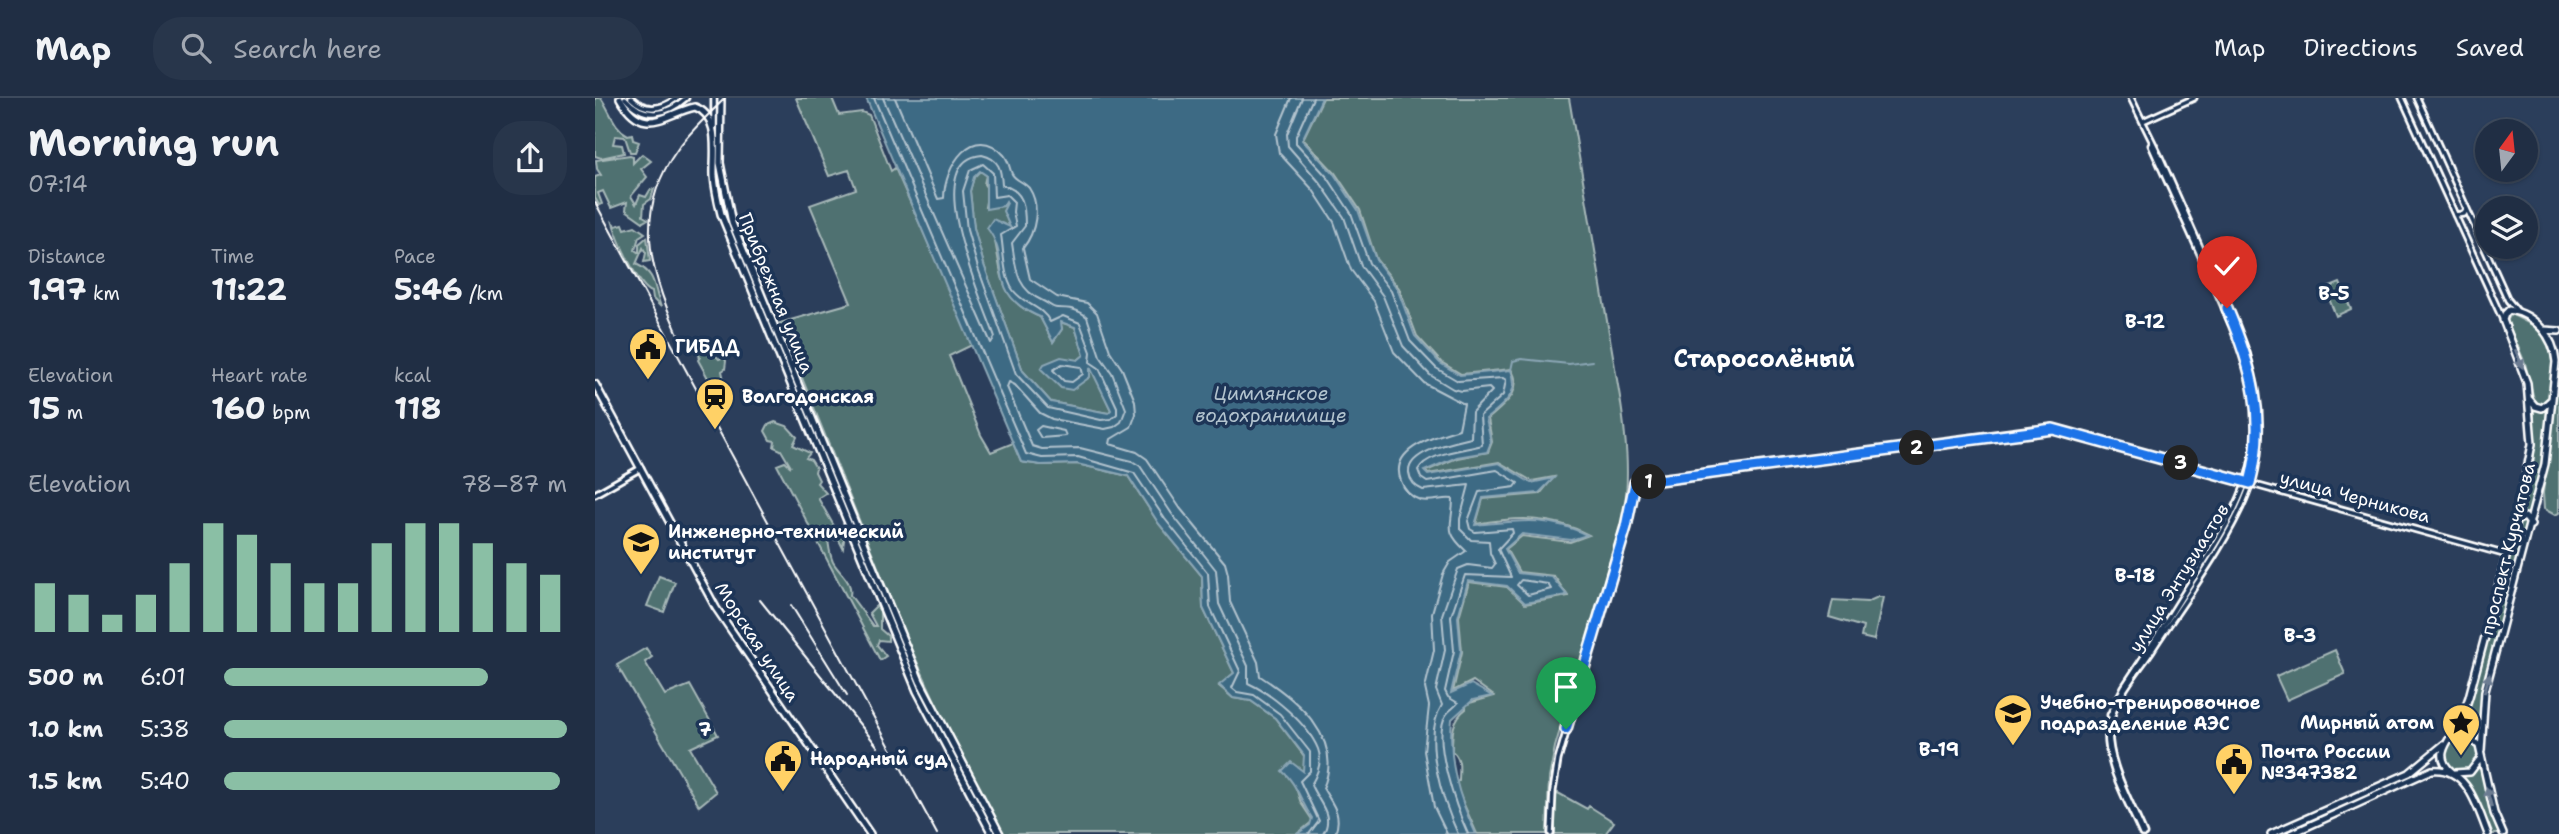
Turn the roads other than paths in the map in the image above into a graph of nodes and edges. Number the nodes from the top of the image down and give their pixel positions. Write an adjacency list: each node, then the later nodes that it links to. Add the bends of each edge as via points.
1 (623, 98): 4 (street, via 653,114 671,110); 14 (main road, via 635,116 649,120 702,109 711,119)
2 (631, 98): 3 (street, via 639,105 656,108)
3 (677, 98)
4 (686, 98)
5 (714, 98): 14 (street, Прибрежная улица)
6 (721, 98): 40 (main road, Прибрежная улица, via 720,163 732,223 920,681)
7 (2131, 98): 13 (street, улица Энтузиастов)
8 (2192, 98): 13 (street)
9 (2402, 98): 12 (street, проспект Курчатова)
10 (2417, 98): 11 (street, проспект Курчатова)
11 (2424, 113): 12 (street, via 2415,111); 15 (street, проспект Курчатова)
12 (2411, 118): 16 (street, проспект Курчатова)
13 (2141, 121): 28 (street, улица Энтузиастов, via 2246,354 2258,420)
14 (715, 141): 39 (main road, Прибрежная улица, via 714,176 721,214 917,691)
15 (2460, 193): 16 (street, via 2451,194); 17 (street, проспект Курчатова)
16 (2448, 200): 18 (street, проспект Курчатова)
17 (2467, 209): 18 (street); 19 (street, проспект Курчатова, via 2508,300)
18 (2455, 215): 20 (street, проспект Курчатова)
19 (2518, 312): 20 (main road, via 2509,310); 21 (main road, проспект Курчатова)
20 (2503, 320): 26 (main road, проспект Курчатова, one-way to 26, via 2524,371)
21 (2544, 330): 22 (main road); 23 (main road, проспект Курчатова)
22 (2559, 331)
23 (2557, 350): 25 (main road, проспект Курчатова)
24 (595, 384): 27 (main road, Морская улица)
25 (2552, 398): 26 (main road, via 2542,408); 31 (main road, проспект Курчатова, via 2545,464)
26 (2530, 400): 30 (main road, проспект Курчатова, via 2532,444)
27 (641, 468): 29 (street); 38 (main road, Морская улица, via 716,608)
28 (2249, 484): 32 (street, улица Черникова); 32 (street, улица Черникова); 41 (street, улица Черникова, via 2053,429 1635,483 1613,574 1567,724 1553,791); 42 (street, улица Энтузиастов, via 2220,546 2127,688 2110,724 2116,769)
29 (595, 494)
30 (2516, 521): 31 (main road, via 2525,517); 32 (main road, проспект Курчатова)
31 (2531, 525): 34 (main road, проспект Курчатова)
32 (2507, 554): 33 (main road, проспект Курчатова)
33 (2497, 593): 34 (main road, via 2502,599); 35 (main road, проспект Курчатова, via 2469,697)
34 (2510, 597): 36 (main road, проспект Курчатова, one-way to 34, via 2485,691)
35 (2447, 742): 36 (main road, via 2457,736 2470,737); 37 (main road, via 2442,755); 43 (main road, via 2409,773)
36 (2481, 755): 37 (main road, via 2470,772); 46 (main road, проспект Курчатова, one-way to 36)
37 (2454, 773): 44 (main road, via 2432,771); 45 (main road, via 2463,780)
38 (870, 834)
39 (992, 834)
40 (1000, 834)
41 (1551, 834)
42 (2143, 834)
43 (2271, 834)
44 (2291, 834)
45 (2488, 834)
46 (2503, 834)

